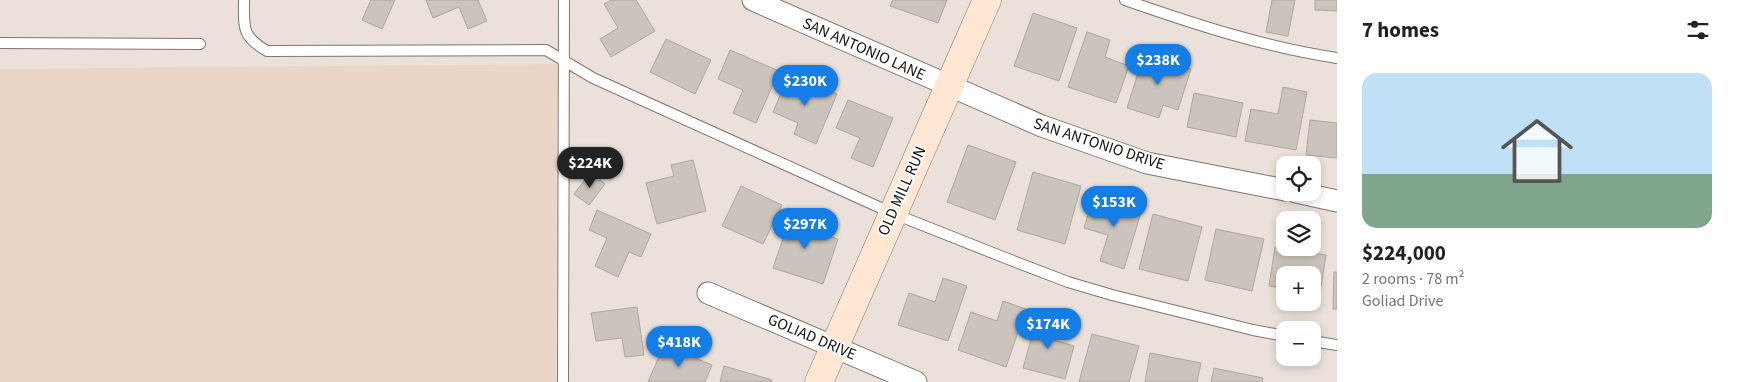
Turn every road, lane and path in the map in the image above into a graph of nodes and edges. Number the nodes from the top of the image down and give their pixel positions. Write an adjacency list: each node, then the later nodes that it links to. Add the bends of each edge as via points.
1 (244, 0): 9 (lane, via 246,33 267,51 546,50)
2 (564, 0): 9 (lane)
3 (753, 0): 10 (street, SAN ANTONIO LANE)
4 (987, 0): 10 (street, OLD MILL RUN)
5 (1125, 0): 8 (lane, via 1243,38)
6 (0, 43): 7 (lane)
7 (200, 44)
8 (1337, 58)
9 (564, 60): 14 (lane, via 593,78); 20 (lane)
10 (948, 86): 11 (street, SAN ANTONIO DRIVE, via 1042,126 1147,163); 14 (street, OLD MILL RUN)
11 (1276, 188)
12 (1321, 197): 13 (street)
13 (1337, 200)
14 (892, 213): 16 (lane, via 1068,282); 19 (street, OLD MILL RUN)
15 (708, 294): 19 (street, GOLIAD DRIVE)
16 (1276, 334)
17 (1321, 342): 18 (lane)
18 (1337, 345)
19 (834, 346): 21 (street, OLD MILL RUN); 22 (street, GOLIAD DRIVE)
20 (563, 382)
21 (819, 382)
22 (916, 382)

